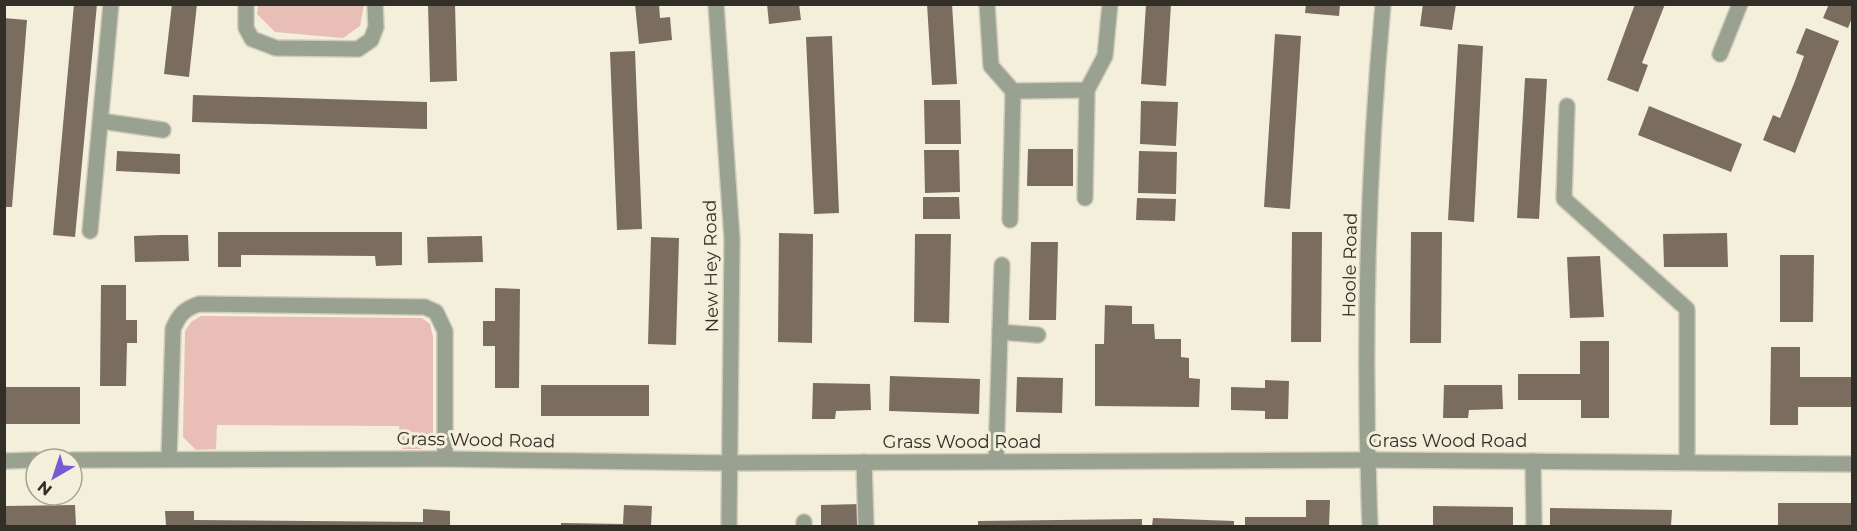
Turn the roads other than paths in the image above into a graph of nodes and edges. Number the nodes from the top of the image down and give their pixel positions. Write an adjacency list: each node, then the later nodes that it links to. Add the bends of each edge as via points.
1 (111, 4): 13 (street)
2 (246, 4): 3 (street, via 246,28 252,39 276,48 358,49 371,40 376,27)
3 (375, 4)
4 (716, 4): 31 (street, New Hey Road, via 732,239)
5 (987, 4): 11 (street, via 991,66)
6 (1110, 4): 10 (street, via 1106,56)
7 (1383, 4): 25 (street, Hoole Road, via 1371,148)
8 (1740, 4): 9 (street)
9 (1720, 54)
10 (1087, 90): 11 (street); 15 (street)
11 (1013, 91): 16 (street)
12 (1567, 106): 30 (street, via 1564,199 1687,309)
13 (101, 121): 14 (street); 17 (street)
14 (163, 130)
15 (1085, 198)
16 (1010, 220)
17 (90, 231)
18 (1002, 265): 19 (street)
19 (1000, 332): 20 (street); 27 (street)
20 (1038, 335)
21 (169, 459): 22 (street, Grass Wood Road); 22 (street, via 173,329 188,308 211,304 425,307 436,312 445,331); 24 (street, Grass Wood Road)
22 (446, 459): 31 (street, Grass Wood Road)
23 (24, 460): 26 (street)
24 (84, 460)
25 (1368, 460): 27 (street, Grass Wood Road); 28 (street, Grass Wood Road); 35 (street, Hoole Road)
26 (4, 461)
27 (996, 461): 29 (street, Grass Wood Road)
28 (1533, 461): 30 (street, Grass Wood Road); 36 (street)
29 (864, 462): 31 (street, Grass Wood Road); 34 (street)
30 (1687, 462): 32 (street, Grass Wood Road)
31 (730, 463): 33 (street, New Hey Road)
32 (1852, 464)
33 (729, 526)
34 (866, 526)
35 (1370, 526)
36 (1534, 526)

